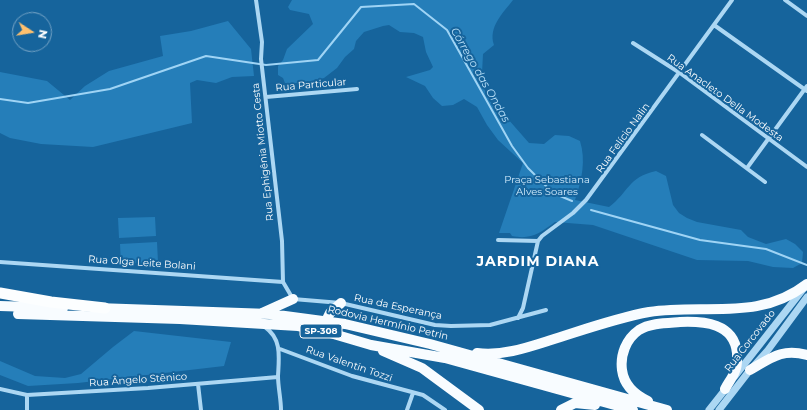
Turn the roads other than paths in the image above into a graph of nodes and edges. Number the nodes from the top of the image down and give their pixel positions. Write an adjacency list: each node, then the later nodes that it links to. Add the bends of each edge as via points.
1 (256, 0): 10 (street, Rua Ephigênia Miotto Cesta)
2 (732, 0): 5 (street, Rua Felício Nalin)
3 (784, 0): 4 (street)
4 (807, 16)
5 (714, 25): 7 (street, Rua Felício Nalin); 8 (street)
6 (633, 43): 7 (street, Rua Anacleto Della Modesta)
7 (680, 73): 12 (street, Rua Anacleto Della Modesta); 17 (street, Rua Felício Nalin, via 596,189 573,213)
8 (806, 88): 12 (street)
9 (357, 89): 10 (street, Rua Particular)
10 (266, 97): 19 (street, Rua Ephigênia Miotto Cesta, via 282,241)
11 (702, 135): 14 (street)
12 (768, 140): 13 (street, Rua Anacleto Della Modesta); 14 (street)
13 (807, 167)
14 (747, 168): 15 (street)
15 (765, 182)
16 (498, 240): 17 (street)
17 (538, 241): 30 (street, via 528,290)
18 (0, 262): 19 (street, Rua Olga Leite Bolani)
19 (283, 282): 23 (street)
20 (807, 285): 33 (main road, via 793,295 764,305 749,308 670,309 648,312 507,352 487,354); 41 (street, Rua Corcovado)
21 (0, 293): 26 (highway)
22 (807, 297): 37 (street, Rua Corcovado)
23 (294, 299): 24 (street, Rua da Esperança); 29 (main road)
24 (341, 303): 30 (street, Rua da Esperança, via 435,325 490,325); 31 (main road, via 330,313)
25 (0, 306): 26 (main road, Rodovia Hermínio Petrin / SP-308)
26 (105, 308): 29 (main road, Rodovia Hermínio Petrin / SP-308)
27 (546, 310): 30 (street, Rua da Esperança)
28 (0, 313): 32 (main road, SP-308, via 180,319)
29 (259, 314): 31 (main road, Rodovia Hermínio Petrin / SP-308)
30 (518, 318)
31 (326, 321): 33 (main road, Rodovia Hermínio Petrin / SP-308)
32 (262, 325): 34 (main road, SP-308, via 290,325 320,330); 35 (street, via 270,331)
33 (430, 344): 53 (main road, Rodovia Hermínio Petrin / SP-308)
34 (371, 345): 49 (main road, via 422,368); 52 (main road, SP-308, via 445,358)
35 (280, 349): 38 (street); 42 (street, Rua Valentin Tozzi, via 352,376)
36 (807, 355): 37 (main road, via 796,352 780,353)
37 (750, 370): 56 (street, Rua Corcovado)
38 (278, 377): 39 (street, Rua Ângelo Stênico); 46 (street)
39 (198, 384): 43 (street, Rua Ângelo Stênico); 45 (street)
40 (0, 389): 43 (street, Rua Ângelo Stênico)
41 (725, 389): 54 (main road, via 736,370 738,360 733,338 725,330 700,321 664,323 639,330 629,339 624,350 622,373 627,385 638,396); 55 (street, Rua Corcovado)
42 (413, 393): 47 (street); 48 (street, Rua Valentin Tozzi, via 423,395)
43 (27, 395): 44 (street)
44 (28, 410)
45 (201, 410)
46 (281, 410)
47 (407, 410)
48 (445, 410)
49 (478, 410)
50 (561, 410): 51 (main road, via 575,403)
51 (622, 410)
52 (633, 410)
53 (667, 410)
54 (670, 410)
55 (709, 410)
56 (719, 410)

